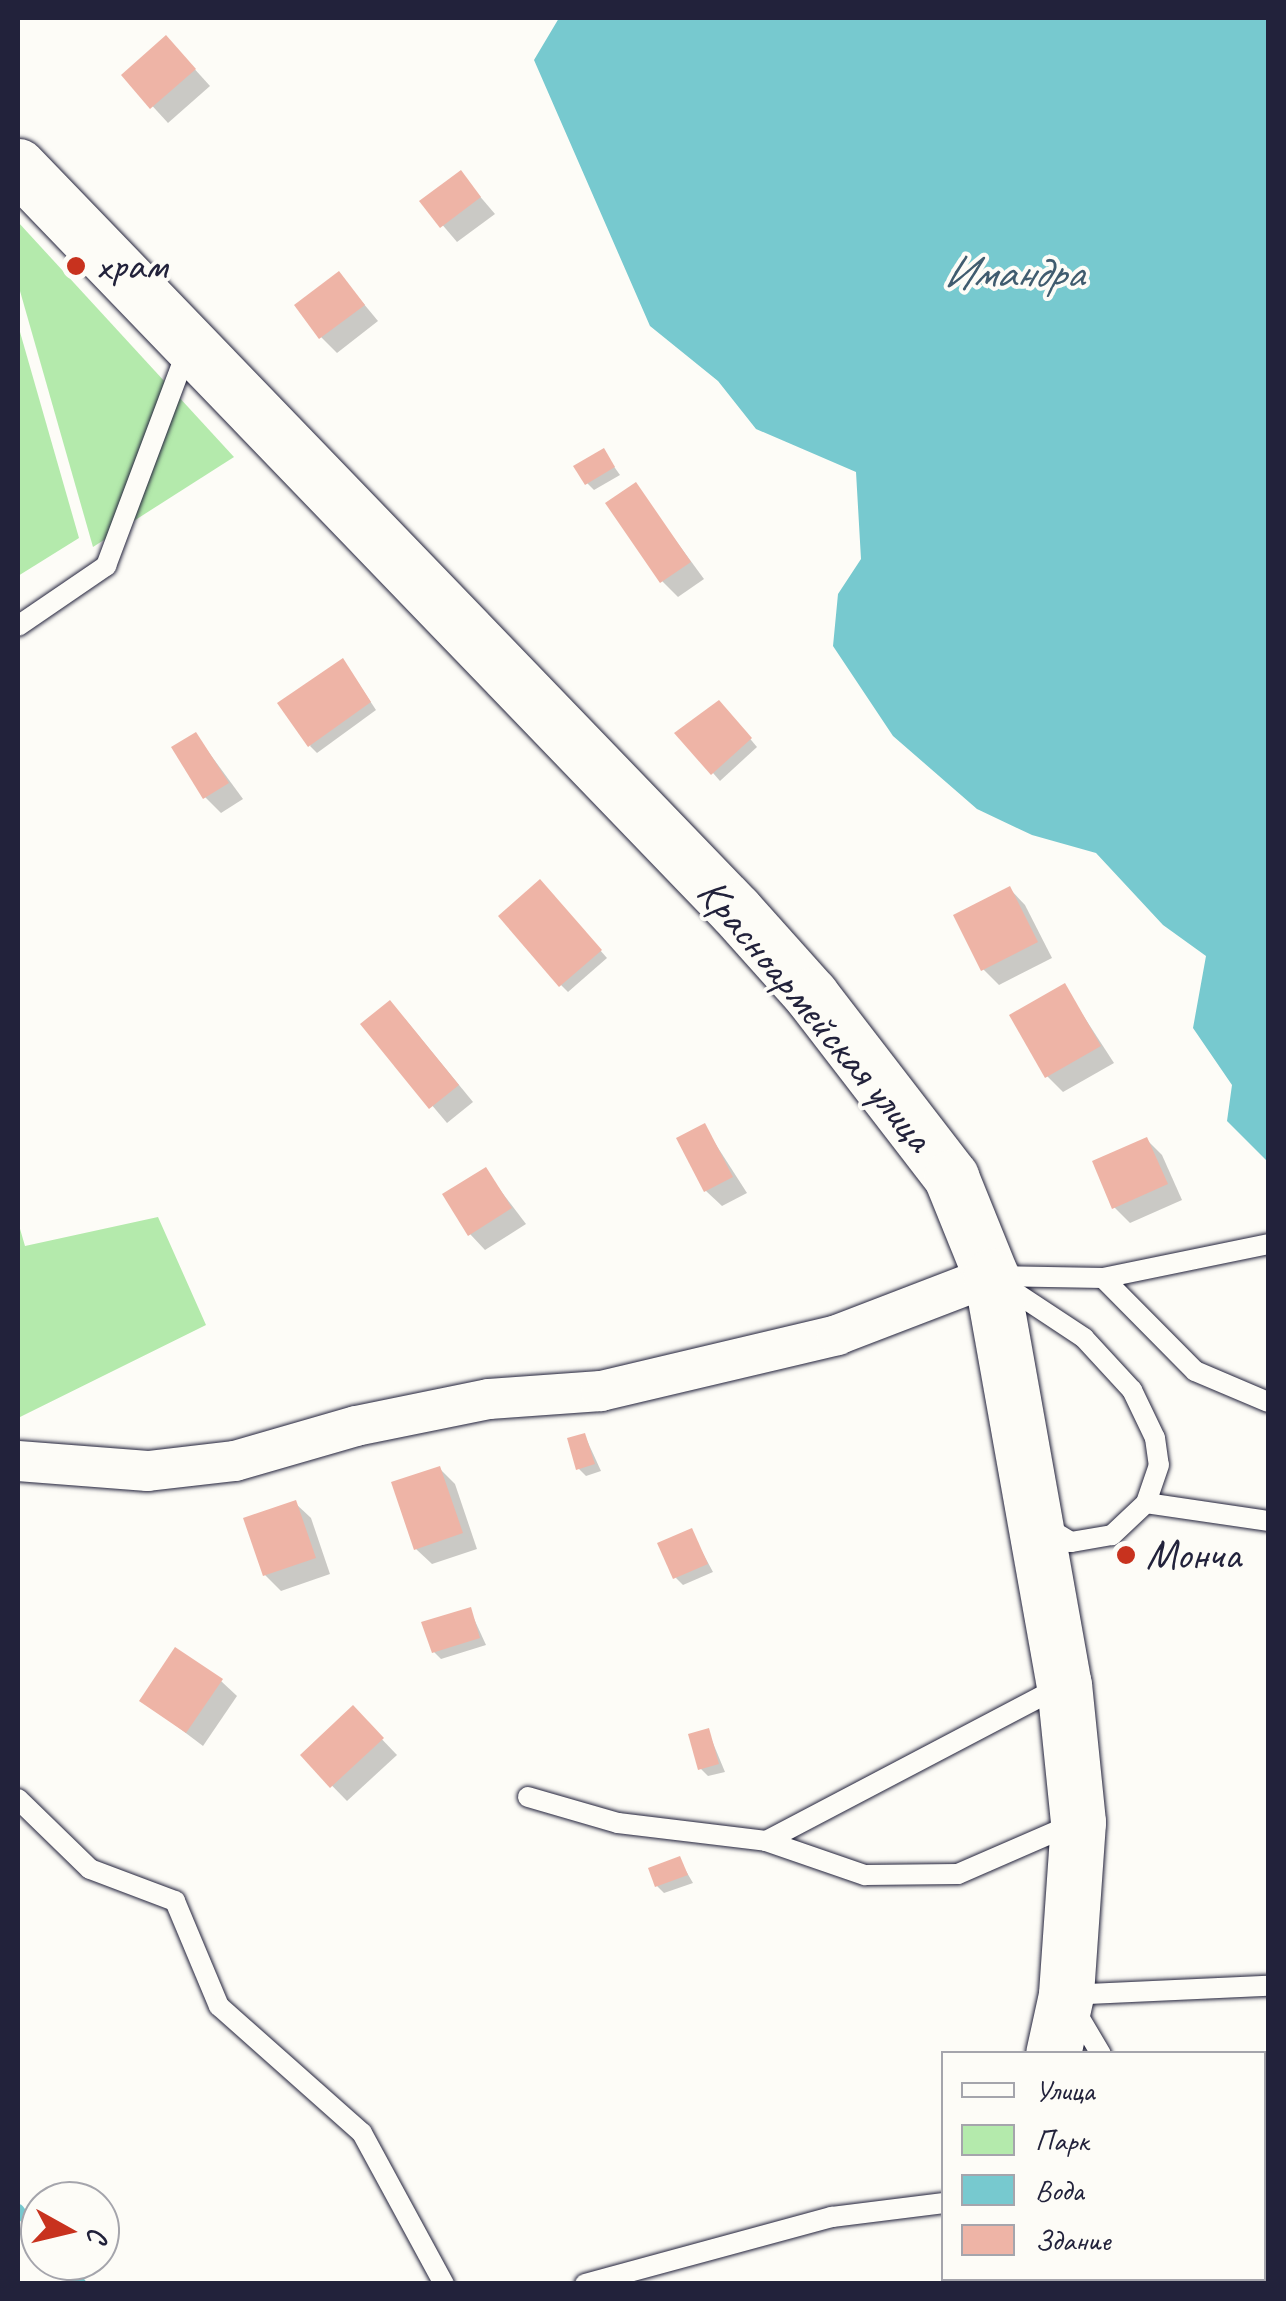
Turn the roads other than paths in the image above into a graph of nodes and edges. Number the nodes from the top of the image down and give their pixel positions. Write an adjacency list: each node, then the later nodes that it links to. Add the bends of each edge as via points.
1 (18, 166): 2 (street, Красноармейская улица)
2 (190, 342): 3 (lane, via 106,566); 5 (street, Красноармейская улица, via 811,996 951,1177)
3 (18, 626)
4 (1268, 1244): 6 (lane)
5 (991, 1276): 6 (lane); 8 (street, via 837,1335 600,1391 489,1399 356,1426 235,1461 148,1471); 9 (lane, via 1084,1338 1132,1390 1156,1438 1159,1466); 10 (street, Красноармейская улица)
6 (1103, 1278): 7 (lane, via 1195,1371)
7 (1268, 1402)
8 (18, 1460)
9 (1146, 1503): 10 (lane, via 1112,1534 1071,1542); 11 (lane)
10 (1035, 1521): 12 (street, Красноармейская улица)
11 (1268, 1521)
12 (1064, 1684): 15 (street, Красноармейская улица); 16 (lane)
13 (528, 1797): 16 (lane, via 618,1824)
14 (18, 1799): 22 (lane, via 90,1869 174,1901 219,2006 362,2133)
15 (1078, 1822): 16 (lane, via 958,1874 865,1875); 18 (street, Красноармейская улица)
16 (766, 1841)
17 (1268, 1986): 18 (lane)
18 (1066, 1996): 19 (street, Красноармейская улица); 20 (lane)
19 (1054, 2051)
20 (1099, 2051)
21 (941, 2203): 23 (lane, via 832,2217)
22 (444, 2284)
23 (584, 2284)

